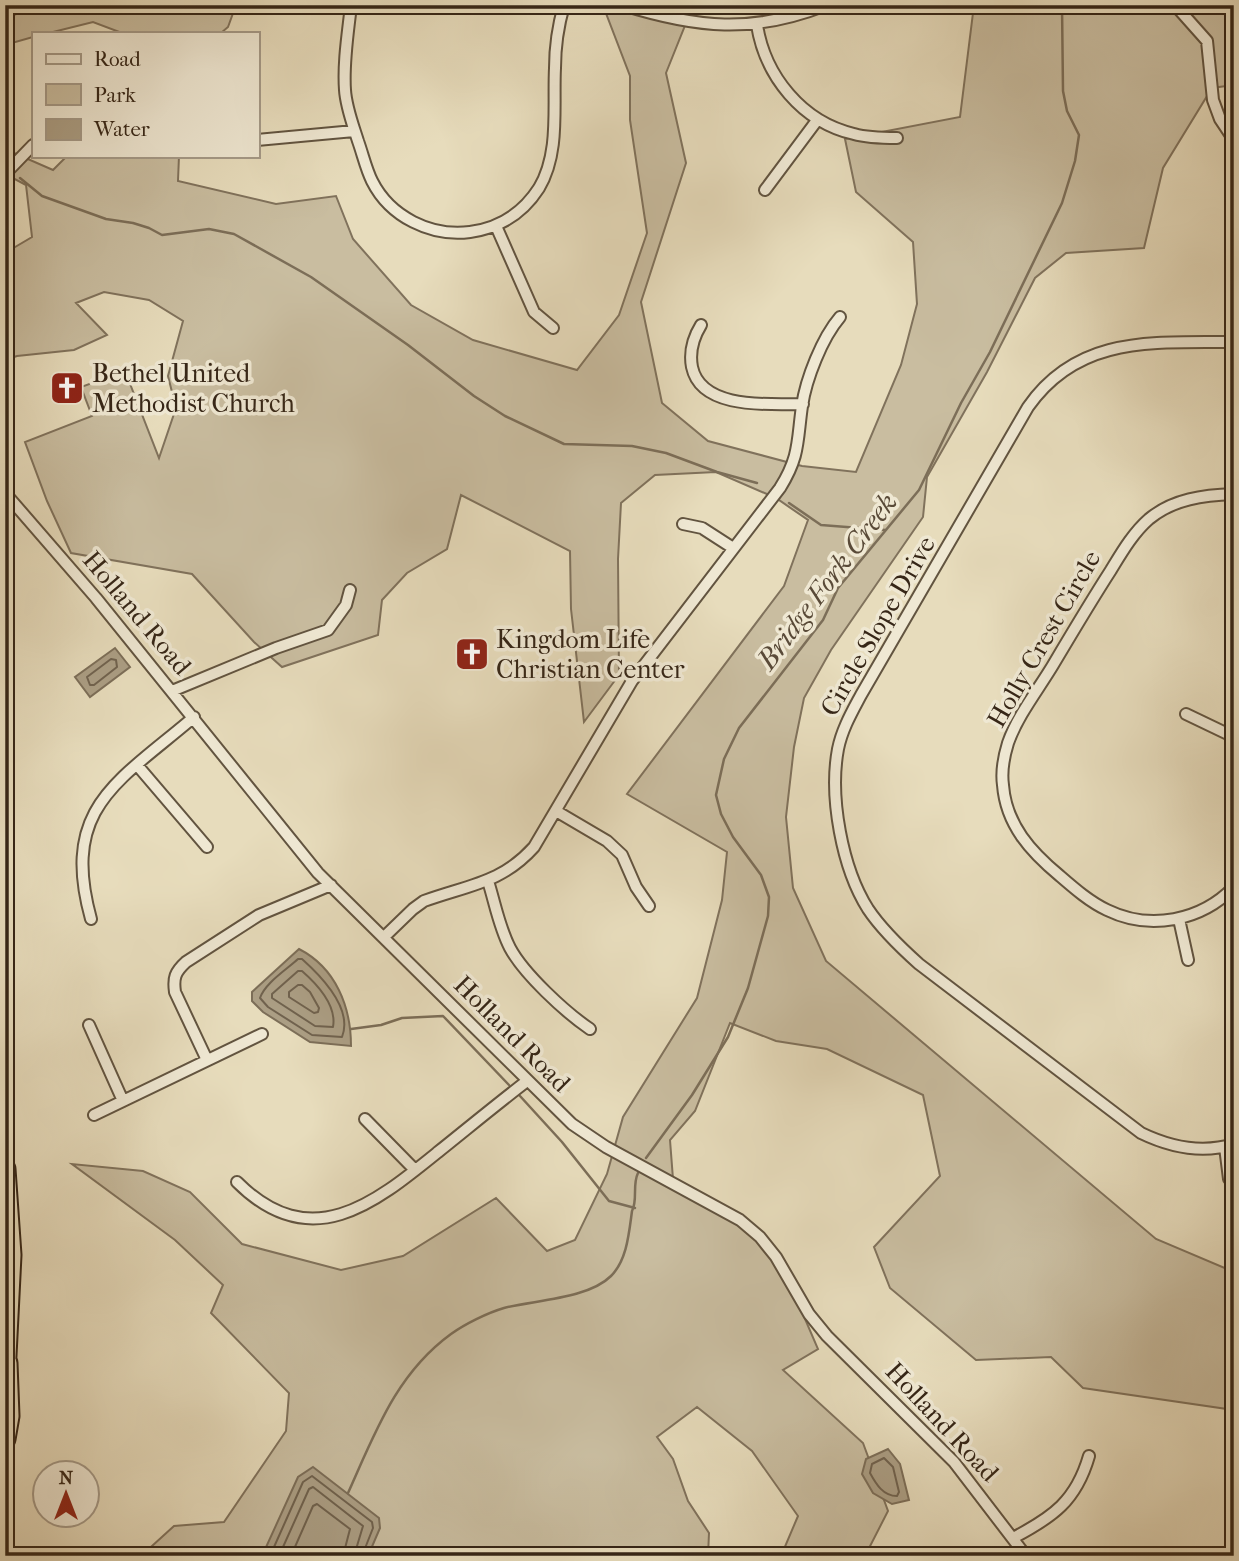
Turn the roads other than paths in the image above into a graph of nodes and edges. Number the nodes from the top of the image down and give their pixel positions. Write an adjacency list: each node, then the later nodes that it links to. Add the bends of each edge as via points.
1 (401, 5): 6 (street)
2 (564, 5): 16 (street, via 548,167 531,199)
3 (623, 5): 7 (street, via 682,21)
4 (826, 5): 7 (street)
5 (1175, 5): 11 (street, via 1207,41 1213,100)
6 (351, 6): 9 (street, via 345,85)
7 (757, 25): 8 (street, via 778,80)
8 (818, 119): 10 (street, via 853,134); 15 (street)
9 (355, 131): 12 (street); 16 (street, via 374,184 405,217 453,233)
10 (898, 138)
11 (1234, 140)
12 (259, 141)
13 (32, 146): 14 (street)
14 (5, 174)
15 (765, 190)
16 (496, 226): 19 (street, via 534,312)
17 (841, 317): 21 (street, via 825,339)
18 (701, 325): 21 (street, via 690,354 692,370 707,390 720,398)
19 (553, 328)
20 (1234, 342): 50 (street, Circle Slope Drive, via 1112,348 1071,365 1046,384 1028,407 861,695 842,732 835,777 838,817 852,875 867,908 895,942 1141,1133 1180,1147)
21 (803, 404): 25 (street, via 791,470)
22 (5, 493): 27 (street, Holland Road)
23 (1234, 494): 39 (street, Holly Crest Circle, via 1177,503 1139,529 1013,730 1004,760 1003,784 1012,822 1046,864 1109,911 1150,921)
24 (683, 524): 25 (street, via 702,528)
25 (733, 548): 32 (street, via 632,681)
26 (351, 590): 27 (street, via 328,630)
27 (172, 691): 29 (street, Holland Road)
28 (1186, 714): 30 (street)
29 (194, 717): 31 (street); 35 (street, Holland Road)
30 (1234, 737)
31 (137, 765): 33 (street); 38 (street, via 104,797 85,833 81,871)
32 (556, 811): 34 (street, via 520,863); 37 (street, via 622,855)
33 (207, 847)
34 (488, 881): 40 (street, via 425,901); 43 (street, via 517,960)
35 (331, 885): 40 (street, Holland Road); 45 (street, via 259,915 179,969 175,992)
36 (1234, 887): 39 (street, Holly Crest Circle, via 1201,912)
37 (649, 906)
38 (91, 919)
39 (1180, 919): 41 (street)
40 (384, 937): 46 (street, Holland Road)
41 (1188, 960)
42 (89, 1025): 47 (street)
43 (590, 1029)
44 (262, 1034): 45 (street)
45 (207, 1060): 47 (street)
46 (527, 1081): 52 (street); 58 (street, Holland Road, via 594,1140 722,1208 760,1237 827,1336 954,1462)
47 (123, 1101): 48 (street)
48 (94, 1115)
49 (365, 1119): 52 (street)
50 (1229, 1145): 53 (street)
51 (5, 1169): 55 (highway, via 11,1255)
52 (415, 1170): 54 (street, via 366,1206 322,1218 276,1210)
53 (1229, 1179)
54 (237, 1182)
55 (6, 1367): 56 (highway, via 9,1416)
56 (5, 1439)
57 (1088, 1456): 58 (street, via 1066,1502)
58 (1013, 1538): 59 (street, Holland Road)
59 (1026, 1556)

